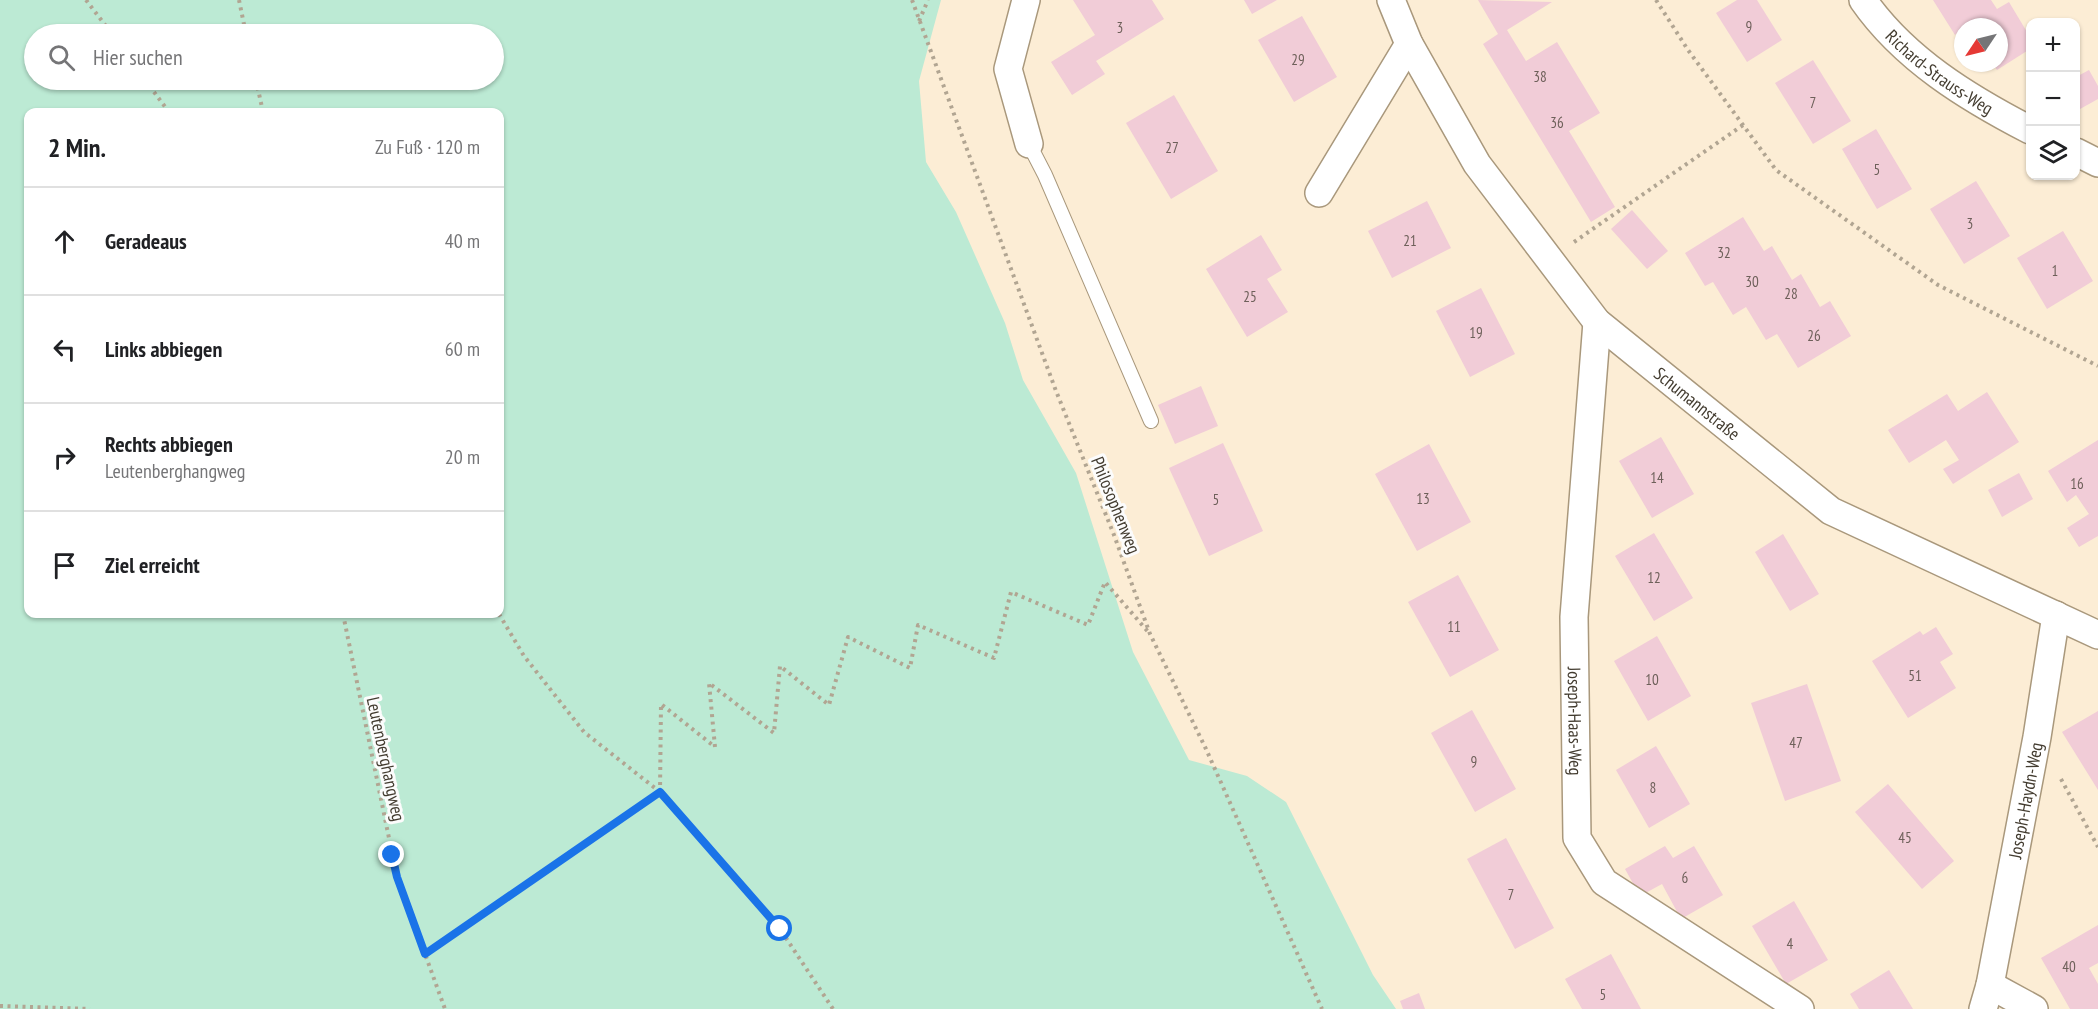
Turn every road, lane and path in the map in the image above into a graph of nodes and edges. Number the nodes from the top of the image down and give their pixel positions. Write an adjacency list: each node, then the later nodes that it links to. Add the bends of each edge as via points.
1 (86, 0): 10 (path)
2 (239, 0): 11 (path)
3 (912, 0): 9 (path, Philosophenweg)
4 (928, 0): 9 (path)
5 (1026, 0): 19 (street, via 1008,69)
6 (1392, 0): 12 (street, Schumannstraße)
7 (1656, 0): 17 (path)
8 (1863, 0): 18 (street, Richard-Strauss-Weg, via 1904,48 1947,81)
9 (919, 21): 30 (path, Philosophenweg)
10 (104, 24)
11 (244, 24)
12 (1409, 44): 22 (street); 23 (street, Schumannstraße, via 1478,164)
13 (152, 90): 15 (path)
14 (258, 90): 16 (path)
15 (166, 108)
16 (262, 108)
17 (1743, 124): 23 (path); 25 (path, via 1776,170 1938,285)
18 (2026, 127)
19 (1029, 144): 26 (lane)
20 (2080, 154): 21 (street)
21 (2098, 163)
22 (1319, 193)
23 (1550, 258): 24 (street, Schumannstraße)
24 (1597, 322): 27 (street, Schumannstraße, via 1831,511); 42 (street, Joseph-Haas-Weg, via 1574,617 1577,838 1604,882)
25 (2098, 366)
26 (1151, 421)
27 (2056, 615): 31 (street, Schumannstraße); 36 (street, Joseph-Haydn-Weg, via 2037,737)
28 (344, 618): 35 (path, Leutenberghangweg, via 397,877)
29 (501, 618): 33 (path, via 524,656 584,732)
30 (1150, 634): 33 (path, via 1105,582 1088,625 1011,592 994,658 918,625 910,668 848,637 829,705 780,666 774,733 710,683 715,747 661,704); 41 (path, Philosophenweg)
31 (2098, 634)
32 (2059, 777): 34 (path)
33 (660, 792): 35 (path); 40 (path, via 780,929)
34 (2098, 847)
35 (425, 954): 39 (path, Leutenberghangweg)
36 (1986, 997): 43 (street, Joseph-Haydn-Weg)
37 (0, 1006): 38 (path)
38 (90, 1009)
39 (446, 1009)
40 (833, 1009)
41 (1322, 1009)
42 (1800, 1009)
43 (2034, 1009)

